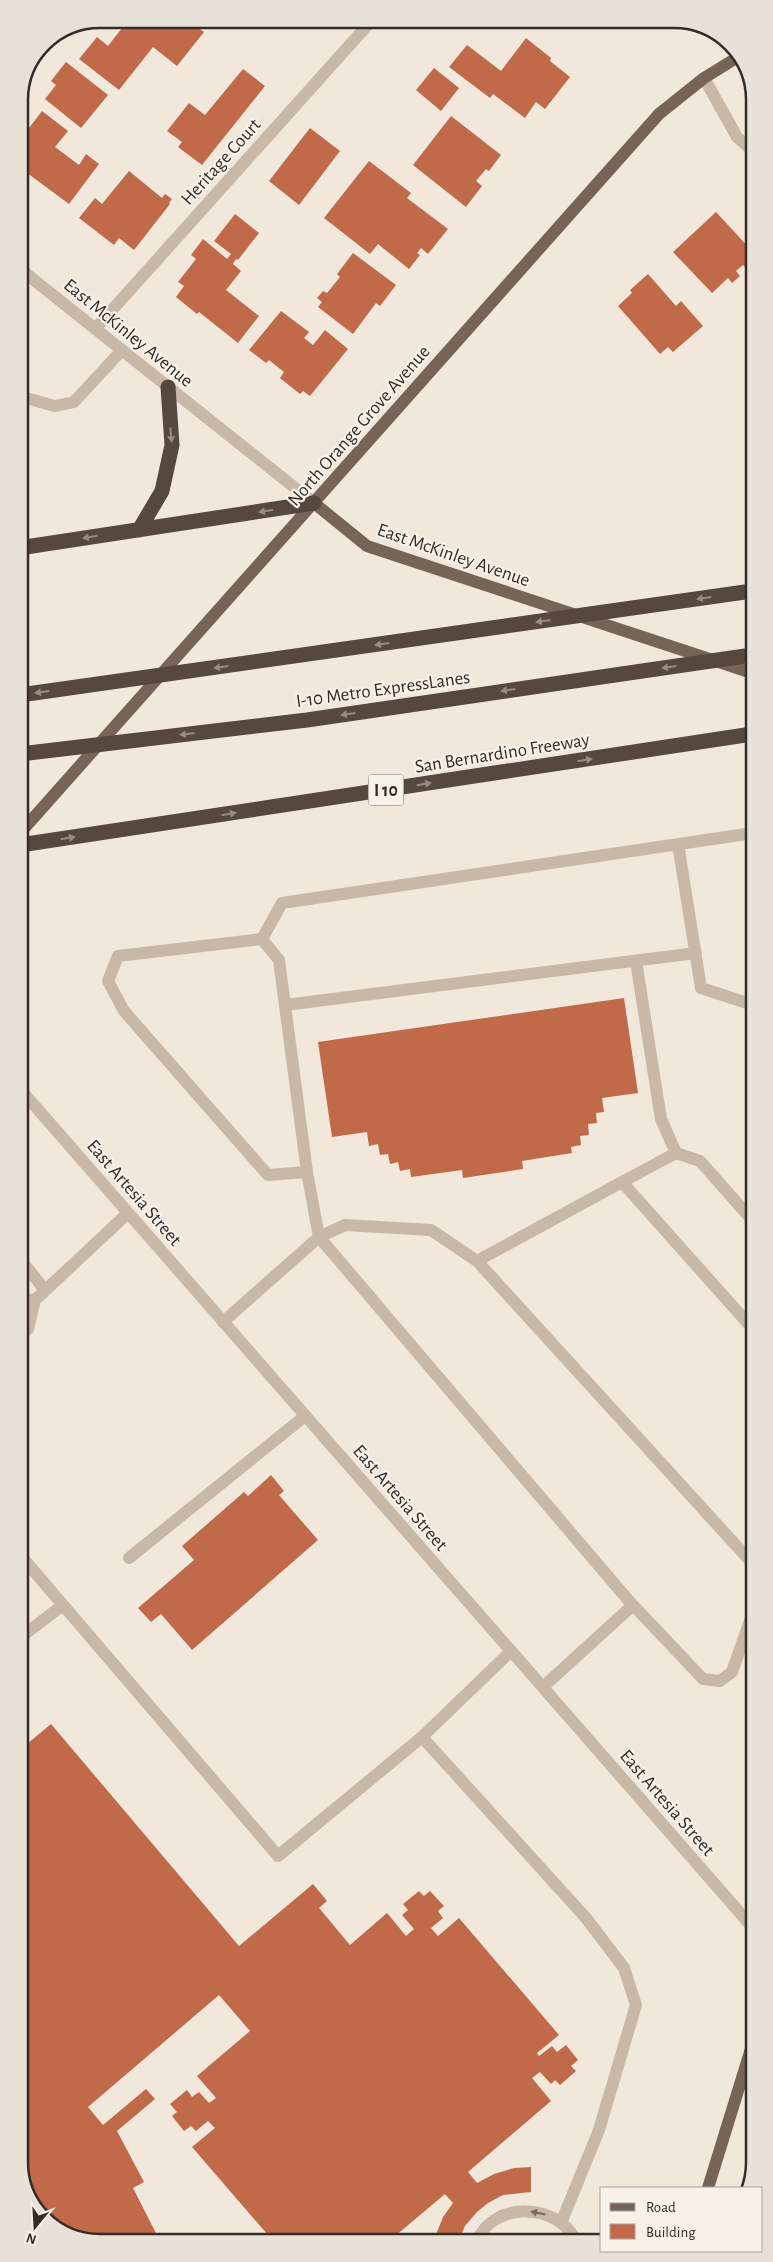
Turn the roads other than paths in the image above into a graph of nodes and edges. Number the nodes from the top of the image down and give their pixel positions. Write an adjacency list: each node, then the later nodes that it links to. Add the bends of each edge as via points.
1 (365, 27): 6 (street, Heritage Court)
2 (733, 60): 3 (main road, North Orange Grove Avenue)
3 (704, 78): 4 (street, via 737,136); 10 (main road, North Orange Grove Avenue, via 658,114)
4 (746, 144)
5 (28, 275): 6 (street, East McKinley Avenue)
6 (94, 329): 7 (street, East McKinley Avenue)
7 (122, 350): 8 (street, East McKinley Avenue); 9 (street, via 74,402 55,406)
8 (168, 386): 10 (street, East McKinley Avenue); 11 (highway, one-way to 11, via 172,445 162,491)
9 (28, 399)
10 (314, 503): 11 (highway, one-way to 11); 15 (main road, East McKinley Avenue, via 367,546); 19 (main road, North Orange Grove Avenue)
11 (139, 530): 12 (highway, one-way to 12)
12 (28, 547)
13 (746, 592): 16 (highway, one-way to 16)
14 (746, 656): 18 (highway, I-10 Metro ExpressLanes, one-way to 18, via 307,720)
15 (746, 671)
16 (28, 694)
17 (746, 735): 21 (highway, San Bernardino Freeway / I 10, one-way to 17)
18 (28, 753)
19 (28, 825)
20 (746, 834): 22 (street)
21 (28, 844)
22 (678, 844): 23 (street, via 282,903); 24 (street)
23 (262, 939): 27 (street, via 279,960); 30 (street, via 118,956 108,981 124,1011 268,1175)
24 (696, 953): 25 (street); 26 (street, via 701,988)
25 (636, 961): 27 (street); 29 (street, via 661,1120)
26 (746, 1003)
27 (284, 1006): 30 (street)
28 (28, 1098): 32 (street, East Artesia Street)
29 (676, 1153): 31 (street); 33 (street, via 700,1161)
30 (307, 1172): 34 (street)
31 (622, 1182): 35 (street); 41 (street)
32 (128, 1212): 37 (street); 40 (street, East Artesia Street)
33 (746, 1213)
34 (319, 1237): 35 (street, via 345,1225 431,1230); 40 (street); 48 (street)
35 (477, 1261): 44 (street)
36 (28, 1270): 37 (street)
37 (45, 1290): 39 (street)
38 (28, 1300): 39 (street)
39 (35, 1300): 42 (street)
40 (223, 1322): 43 (street, East Artesia Street)
41 (746, 1322)
42 (28, 1328)
43 (306, 1416): 45 (street); 51 (street, East Artesia Street)
44 (746, 1555)
45 (129, 1558)
46 (28, 1564): 47 (street)
47 (63, 1605): 49 (street); 53 (street, via 278,1856)
48 (635, 1608): 50 (street, via 703,1679 720,1681 732,1672); 52 (street, via 633,1605)
49 (28, 1632)
50 (746, 1632)
51 (511, 1651): 52 (street, East Artesia Street); 53 (street)
52 (543, 1687): 54 (street, East Artesia Street)
53 (422, 1737): 57 (street, via 586,1918 624,1968 636,2005 599,2130)
54 (746, 1920)
55 (746, 2065): 56 (main road)
56 (708, 2187)
57 (561, 2223): 58 (street, one-way to 58, via 545,2214 526,2210 507,2214 490,2223); 59 (street)
58 (482, 2234)
59 (570, 2234)

